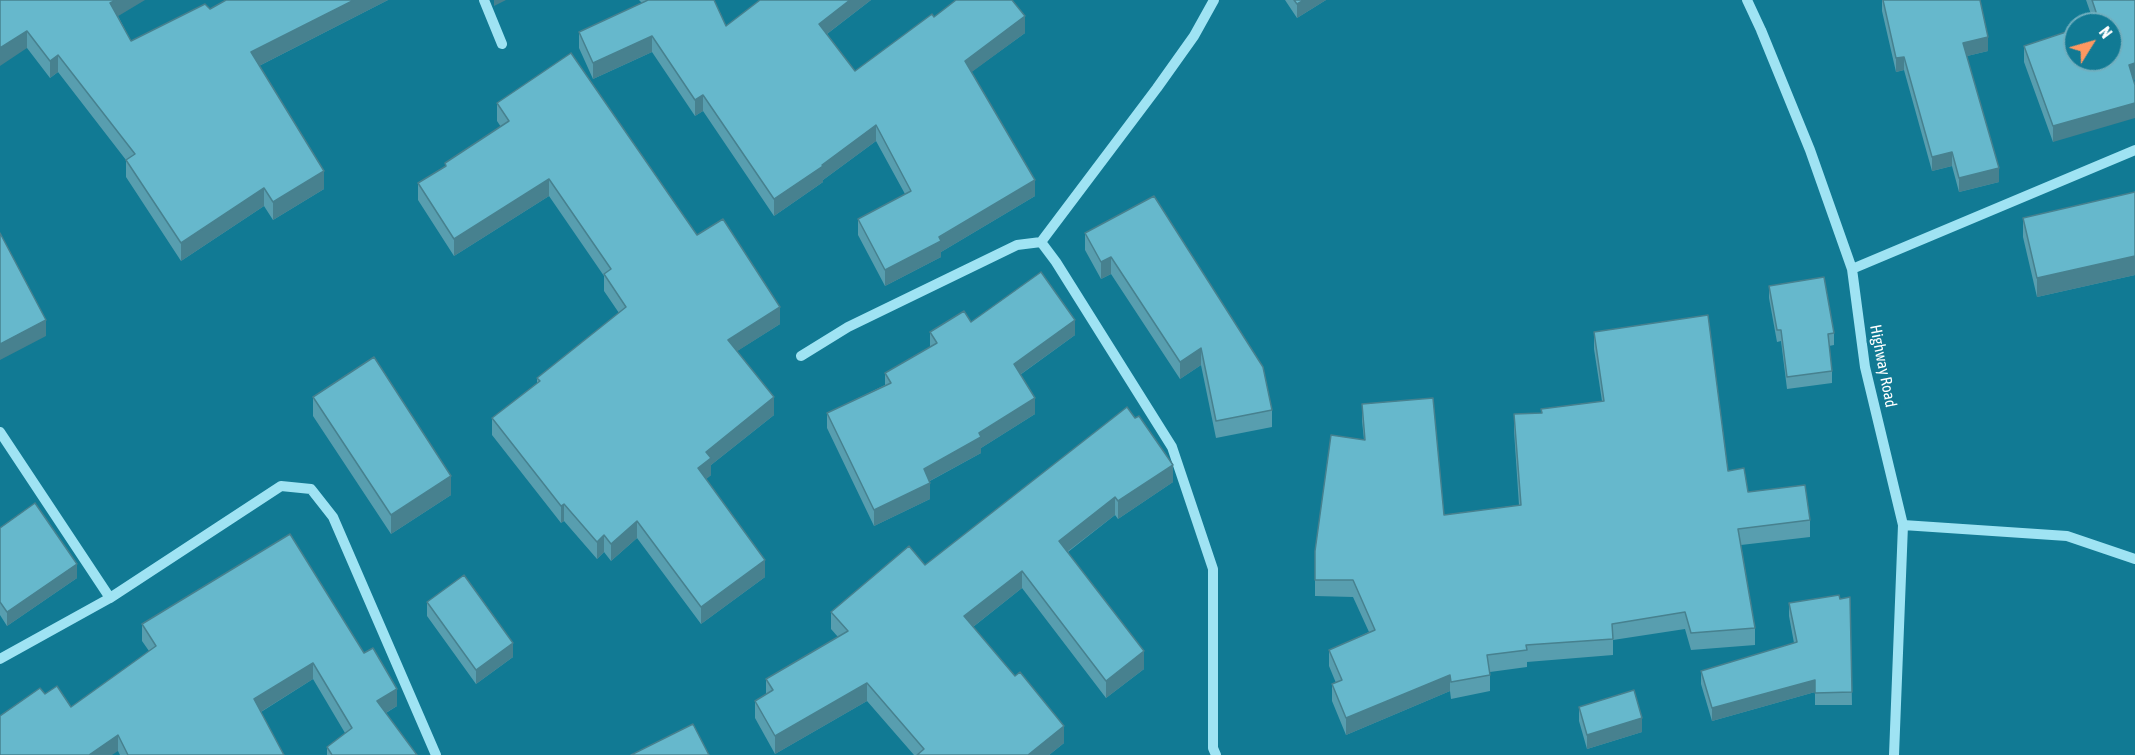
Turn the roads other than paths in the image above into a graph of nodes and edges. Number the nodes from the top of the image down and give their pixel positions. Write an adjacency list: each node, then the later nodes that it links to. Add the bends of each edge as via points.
1 (484, 0): 4 (street)
2 (1214, 0): 6 (street, via 1157,88)
3 (1747, 0): 7 (street, Highway Road, via 1810,150)
4 (502, 44)
5 (2135, 150): 7 (street)
6 (1041, 242): 8 (street, via 1017,245 848,327); 15 (street, via 1172,447 1212,569)
7 (1852, 269): 10 (street, Highway Road, via 1865,367)
8 (801, 356)
9 (0, 432): 12 (street)
10 (1904, 525): 11 (street, via 2067,536); 16 (street, Highway Road)
11 (2135, 559)
12 (110, 598): 13 (street); 14 (street, via 281,486 311,489 333,517)
13 (0, 659)
14 (436, 755)
15 (1216, 755)
16 (1894, 755)

